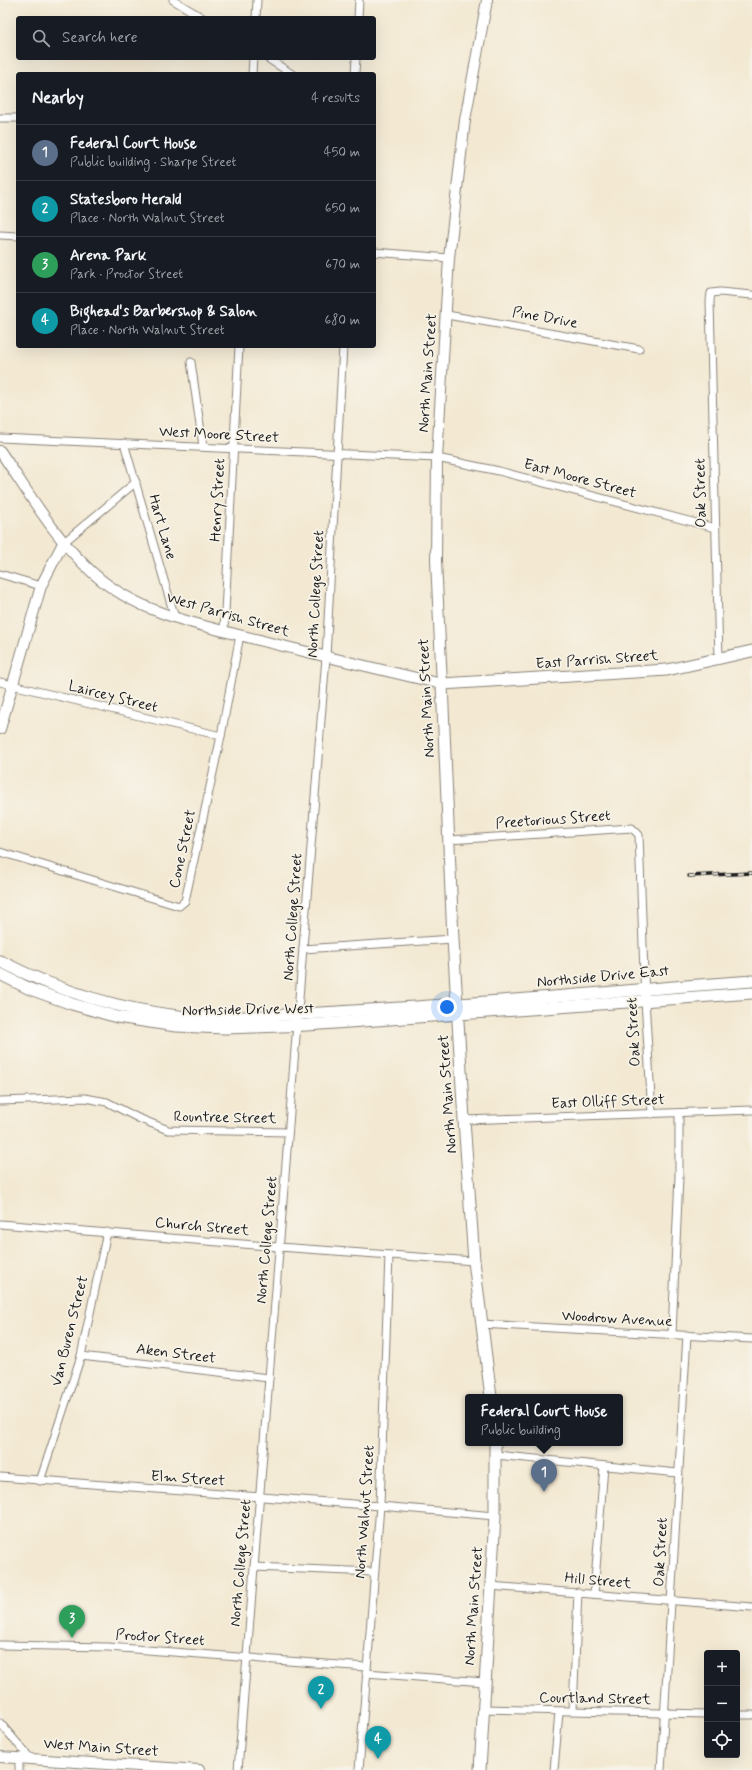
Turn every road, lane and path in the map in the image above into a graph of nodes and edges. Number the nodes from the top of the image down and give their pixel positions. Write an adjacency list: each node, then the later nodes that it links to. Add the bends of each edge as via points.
1 (173, 0): 5 (street)
2 (257, 0): 6 (street)
3 (359, 0): 7 (street)
4 (487, 0): 19 (street, North Main Street, via 465,120)
5 (200, 16)
6 (256, 16)
7 (358, 16)
8 (253, 60): 11 (street)
9 (270, 60): 12 (street)
10 (356, 60): 13 (street)
11 (252, 72)
12 (289, 72)
13 (355, 72)
14 (0, 118): 15 (street)
15 (16, 118)
16 (0, 235): 17 (street)
17 (16, 236)
18 (376, 252): 19 (street)
19 (449, 258): 21 (street, North Main Street)
20 (752, 295): 34 (street, Oak Street, via 711,293)
21 (447, 315): 24 (street, Pine Drive); 32 (street, North Main Street)
22 (239, 348): 29 (street, Henry Street)
23 (343, 348): 31 (street, North College Street)
24 (639, 349)
25 (191, 362): 28 (street)
26 (0, 438): 27 (street, West Moore Street)
27 (124, 443): 28 (street, West Moore Street); 33 (street, Hart Lane)
28 (204, 446): 29 (street, West Moore Street)
29 (233, 449): 31 (street, West Moore Street); 39 (street, Henry Street)
30 (0, 451): 35 (street, West Parrish Street)
31 (337, 454): 32 (street, West Moore Street); 42 (street, North College Street)
32 (437, 458): 34 (street, East Moore Street, via 498,471); 45 (street, North Main Street, via 436,561)
33 (136, 482): 35 (street); 38 (street, Hart Lane)
34 (715, 528): 43 (street, Oak Street)
35 (64, 543): 37 (street); 38 (street, West Parrish Street, via 94,574 110,586 133,600)
36 (0, 574): 37 (street)
37 (41, 586): 46 (street)
38 (175, 618): 39 (street, West Parrish Street)
39 (224, 631): 40 (street, West Parrish Street)
40 (240, 635): 42 (street, West Parrish Street); 48 (street, Cone Street)
41 (752, 652): 43 (main road, East Parrish Street)
42 (326, 657): 45 (street, West Parrish Street); 53 (street, North College Street)
43 (719, 660): 45 (main road, East Parrish Street, via 667,670)
44 (0, 682): 46 (street, Laircey Street)
45 (442, 684): 49 (main road, North Main Street)
46 (12, 686): 47 (street); 48 (street, Laircey Street)
47 (0, 729)
48 (221, 736): 50 (street, Cone Street, via 185,901 179,906)
49 (448, 840): 51 (street, Preetorious Street, via 632,828 638,835); 52 (main road, North Main Street)
50 (0, 852)
51 (640, 852): 57 (street, Oak Street)
52 (453, 939): 53 (street); 60 (main road, North Main Street)
53 (303, 949): 61 (street, North College Street)
54 (0, 961): 61 (main road, Northside Drive West, via 68,991 127,1008 187,1017)
55 (0, 974): 61 (main road, Northside Drive West, via 30,989 72,1004 118,1017 176,1026 225,1028)
56 (752, 980): 57 (main road, Northside Drive East)
57 (645, 988): 59 (street, Oak Street); 60 (main road, Northside Drive East)
58 (752, 992): 59 (main road, Northside Drive East)
59 (645, 1000): 60 (main road, Northside Drive East); 65 (street, Oak Street)
60 (457, 1009): 61 (main road, Northside Drive West); 66 (main road, North Main Street)
61 (298, 1020): 67 (street, North College Street)
62 (0, 1101): 67 (street, Rountree Street, via 86,1098 107,1102 168,1130)
63 (752, 1110): 64 (street, East Olliff Street)
64 (679, 1113): 65 (street, East Olliff Street); 74 (street)
65 (652, 1114): 66 (street, East Olliff Street)
66 (464, 1120): 72 (main road, North Main Street)
67 (288, 1132): 70 (street, North College Street)
68 (0, 1224): 69 (street, Church Street)
69 (107, 1232): 70 (street, Church Street); 77 (street, Van Buren Street)
70 (279, 1247): 71 (street, Church Street); 78 (street, North College Street)
71 (389, 1255): 72 (street, Church Street); 87 (street, North Walnut Street)
72 (474, 1261): 73 (main road, North Main Street)
73 (481, 1324): 74 (street, Woodrow Avenue); 79 (main road, North Main Street)
74 (672, 1334): 75 (street, Woodrow Avenue)
75 (687, 1335): 76 (street, Woodrow Avenue); 83 (street, Oak Street)
76 (752, 1339)
77 (81, 1356): 78 (street, Aken Street); 85 (street, Van Buren Street)
78 (269, 1378): 86 (street, North College Street)
79 (491, 1394)
80 (495, 1446): 81 (main road, North Main Street)
81 (496, 1456): 82 (street); 88 (main road, North Main Street)
82 (604, 1466): 83 (street); 93 (street)
83 (678, 1473): 94 (street, Oak Street)
84 (0, 1477): 85 (street, Elm Street)
85 (40, 1481): 86 (street, Elm Street)
86 (259, 1497): 87 (street, Elm Street); 89 (street, North College Street)
87 (380, 1506): 88 (street, Elm Street); 90 (street, North Walnut Street)
88 (495, 1516): 91 (main road, North Main Street)
89 (254, 1567): 90 (street); 97 (street, North College Street)
90 (374, 1572): 98 (street, North Walnut Street)
91 (490, 1586): 92 (street, Hill Street); 99 (main road, North Main Street)
92 (578, 1592): 93 (street, Hill Street); 101 (street)
93 (594, 1594): 94 (street, Hill Street)
94 (671, 1600): 95 (street, Hill Street); 103 (street, Oak Street)
95 (752, 1607)
96 (0, 1645): 97 (street, Proctor Street, via 108,1647)
97 (246, 1657): 98 (street, Proctor Street); 113 (street, North College Street)
98 (366, 1670): 99 (street, Proctor Street); 114 (street, North Walnut Street)
99 (484, 1682): 100 (main road, North Main Street)
100 (483, 1709): 102 (street, Courtland Street); 115 (main road, North Main Street)
101 (573, 1710): 102 (street, Courtland Street); 103 (street, Courtland Street)
102 (559, 1712): 116 (street)
103 (663, 1713): 104 (street, Courtland Street); 117 (street, Oak Street)
104 (704, 1714)
105 (740, 1715): 106 (street)
106 (752, 1715)
107 (0, 1723): 110 (street)
108 (0, 1756): 109 (street, West Main Street)
109 (19, 1758): 110 (street, West Main Street); 111 (street)
110 (30, 1758): 112 (street, West Main Street)
111 (19, 1770)
112 (199, 1770)
113 (238, 1770)
114 (359, 1770)
115 (480, 1770)
116 (554, 1770)
117 (661, 1770)

